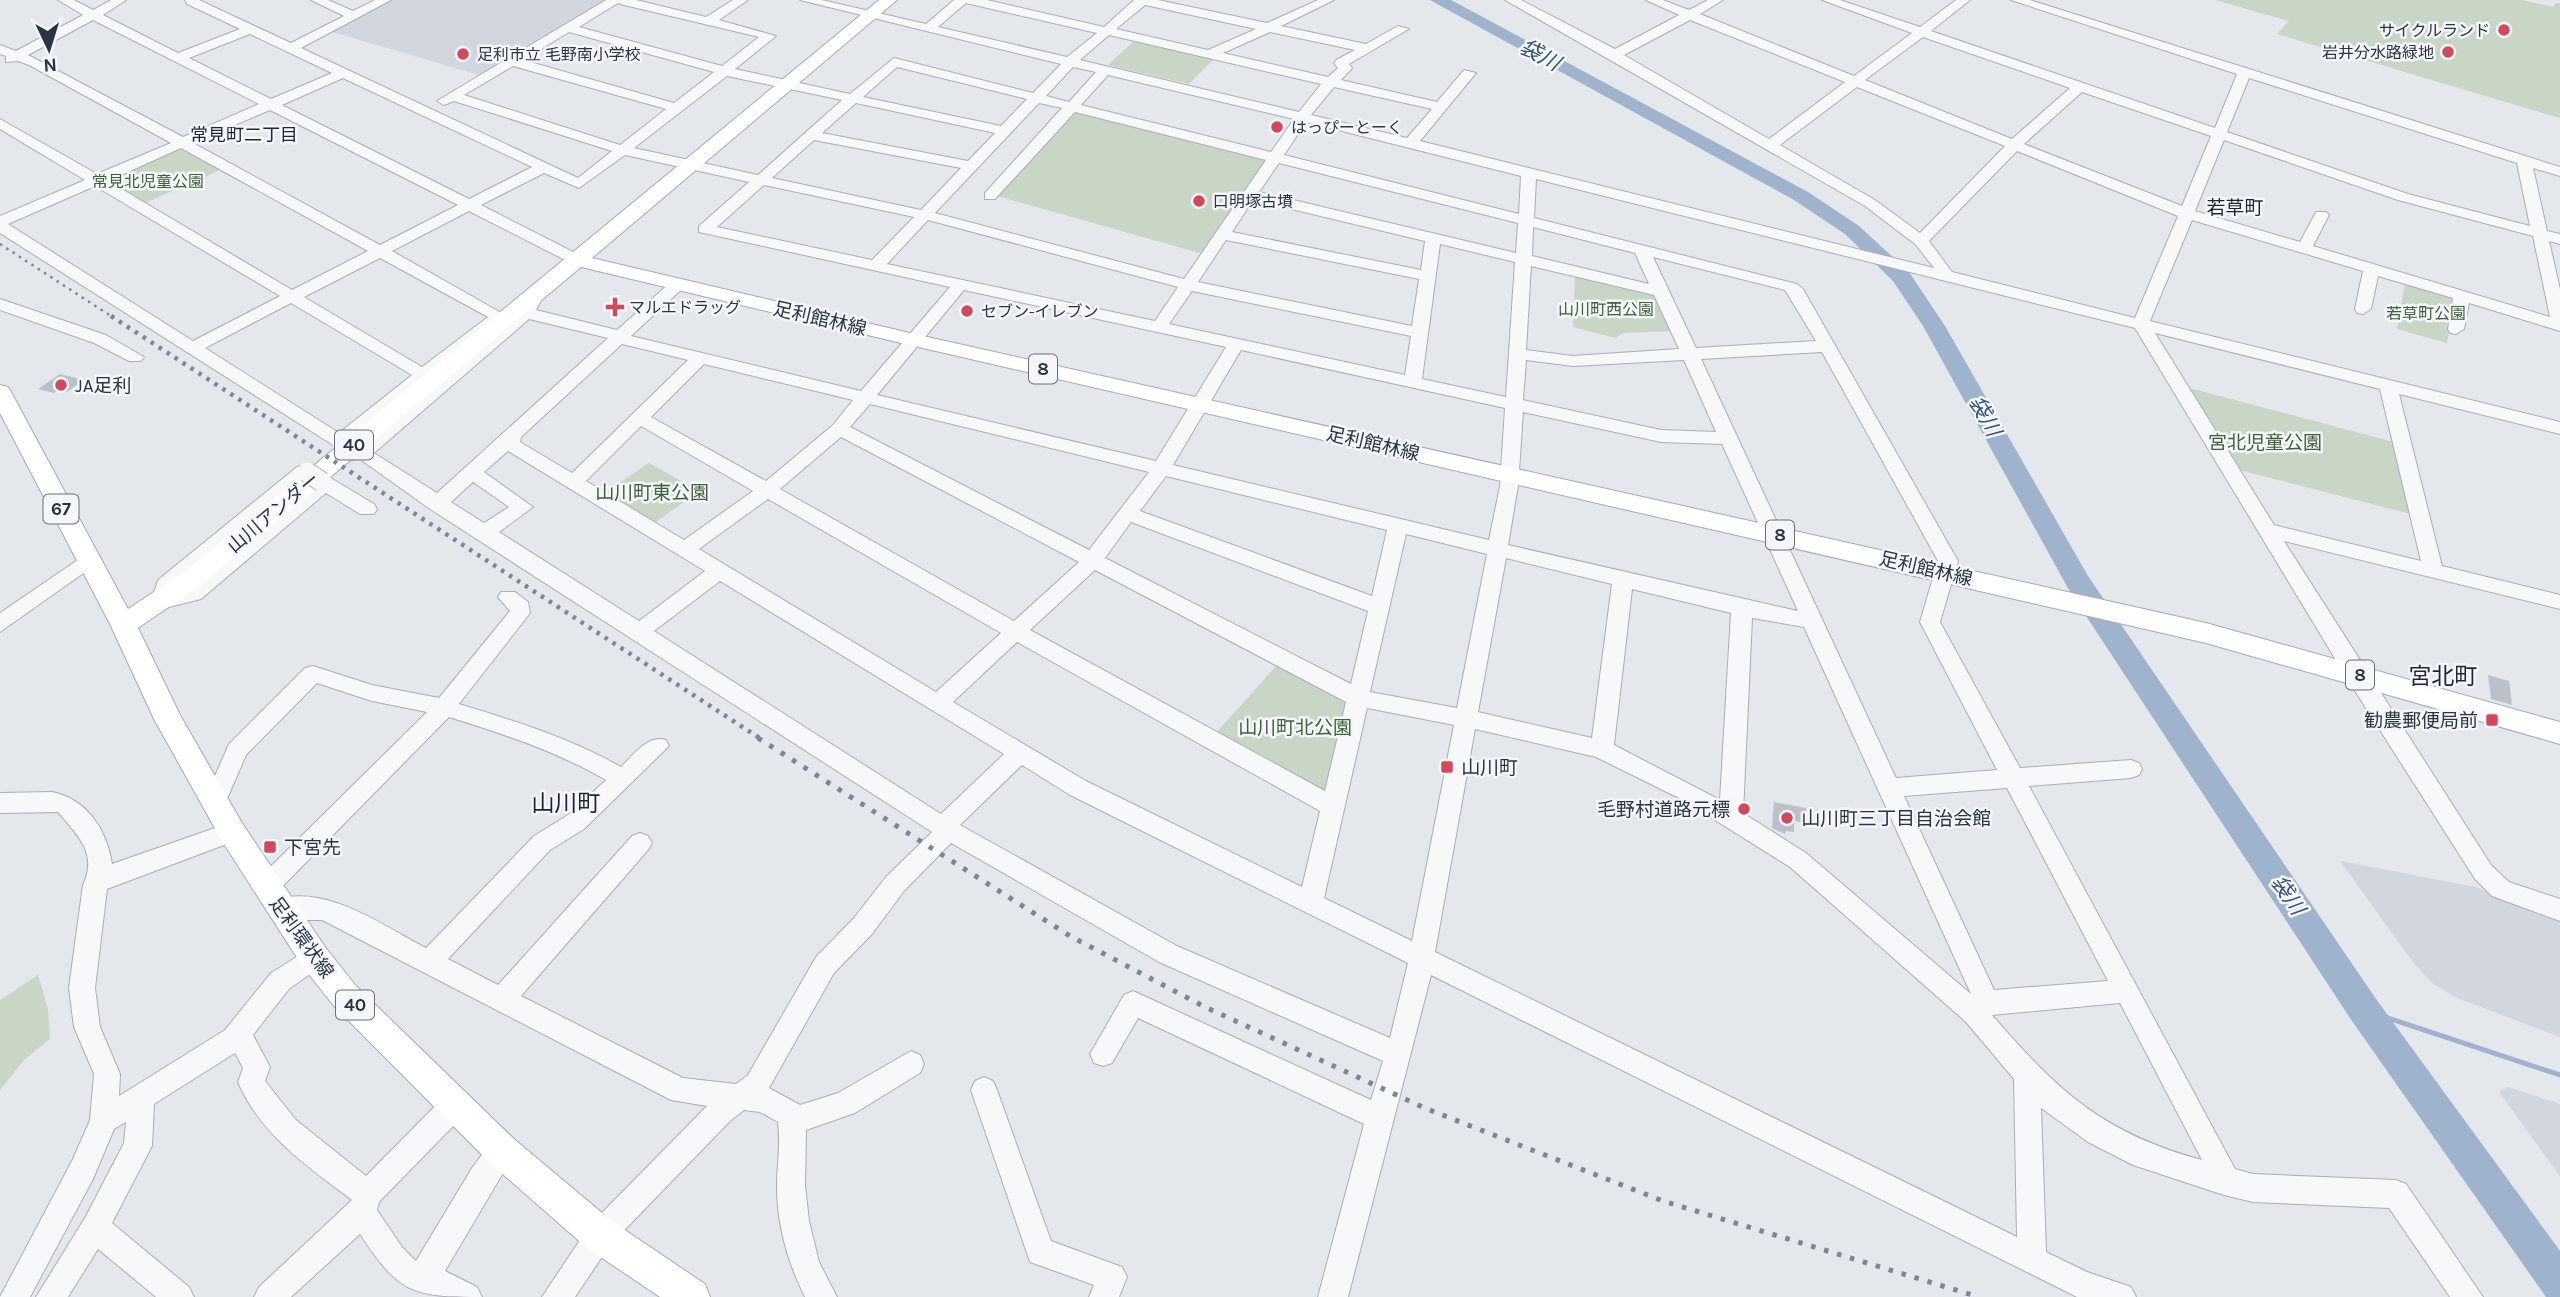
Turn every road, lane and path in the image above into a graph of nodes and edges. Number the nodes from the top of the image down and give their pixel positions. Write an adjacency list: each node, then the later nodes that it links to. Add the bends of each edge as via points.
1 (64, 0): 21 (street)
2 (120, 0): 21 (street)
3 (193, 0): 28 (street)
4 (317, 0): 24 (street)
5 (385, 0): 24 (street)
6 (618, 0): 25 (street); 26 (street)
7 (742, 0): 25 (street)
8 (806, 0): 22 (street)
9 (890, 0): 22 (main road)
10 (962, 0): 29 (street)
11 (970, 0): 31 (street)
12 (1142, 0): 27 (street); 31 (street)
13 (1291, 0): 20 (street)
14 (1511, 0): 37 (street)
15 (1652, 0): 23 (street)
16 (1717, 0): 23 (street)
17 (1828, 0): 32 (street)
18 (1964, 0): 32 (street)
19 (2017, 0): 48 (street)
20 (1321, 3): 27 (street)
21 (93, 15): 38 (street); 39 (street)
22 (871, 15): 29 (street); 51 (main road)
23 (1689, 15): 37 (street); 50 (street)
24 (354, 16): 34 (street)
25 (709, 21): 44 (street, via 769,36)
26 (568, 28): 40 (street); 44 (street)
27 (1270, 28): 35 (street); 36 (street)
28 (251, 29): 34 (street); 39 (street)
29 (929, 29): 41 (street)
30 (1403, 29): 35 (street)
31 (1107, 30): 36 (street); 41 (street)
32 (1921, 32): 50 (street); 52 (street)
33 (1417, 38): 42 (street, via 1359,68)
34 (291, 48): 45 (street)
35 (1365, 48): 42 (street, via 1341,63)
36 (1213, 54): 49 (street)
37 (1614, 55): 68 (street)
38 (9, 57): 47 (street); 66 (street)
39 (177, 58): 57 (street)
40 (511, 61): 53 (street); 59 (street)
41 (1071, 61): 43 (street); 55 (street)
42 (1345, 68): 49 (street)
43 (1105, 70): 56 (street); 61 (street)
44 (724, 71): 51 (street); 59 (street)
45 (343, 73): 57 (street); 60 (street)
46 (1469, 73): 58 (street)
47 (0, 74)
48 (2244, 74): 64 (street); 72 (street)
49 (1331, 80): 58 (street); 61 (street)
50 (1856, 81): 68 (street); 69 (street)
51 (790, 83): 54 (street); 73 (main road)
52 (2080, 86): 64 (street); 69 (street)
53 (452, 96): 60 (street); 70 (street)
54 (854, 97): 55 (street, via 894,62); 63 (street); 65 (street)
55 (1037, 97): 56 (street); 63 (street)
56 (1073, 105): 71 (street); 81 (street)
57 (268, 106): 66 (street); 82 (street)
58 (1441, 107): 67 (street)
59 (677, 108): 70 (street)
60 (425, 112): 75 (street)
61 (1303, 117): 67 (street); 71 (street)
62 (0, 123): 78 (street)
63 (1005, 131): 74 (street)
64 (2217, 133): 83 (street); 88 (street, via 2424,203)
65 (811, 135): 74 (street); 79 (street)
66 (182, 143): 78 (street); 95 (street)
67 (1410, 144): 77 (street)
68 (1770, 145): 92 (street, via 1870,203)
69 (2014, 145): 83 (street); 92 (street)
70 (622, 150): 73 (street); 75 (street, via 579,184)
71 (1276, 156): 80 (street); 86 (street)
72 (2524, 161): 76 (street); 88 (street)
73 (688, 166): 79 (street); 97 (main road)
74 (972, 166): 84 (street)
75 (542, 168): 82 (street)
76 (2560, 172)
77 (1529, 174): 86 (street); 101 (street)
78 (95, 180): 87 (street); 106 (street)
79 (760, 181): 84 (street); 98 (street, via 705,229)
80 (1250, 195): 89 (street); 90 (street)
81 (990, 196)
82 (467, 205): 95 (street); 97 (street)
83 (2185, 213): 93 (street); 111 (street)
84 (925, 215): 98 (street); 104 (street)
85 (2321, 215): 93 (street)
86 (1526, 221): 94 (street); 96 (street)
87 (0, 224): 120 (street)
88 (2537, 233): 91 (street); 112 (street)
89 (1222, 235): 100 (street); 104 (street)
90 (1433, 238): 96 (street); 100 (street)
91 (2560, 239)
92 (1921, 242): 101 (street, via 1943,269)
93 (2304, 249): 99 (street)
94 (1642, 250): 105 (street); 119 (street, via 1791,287)
95 (377, 252): 106 (street); 110 (street)
96 (1524, 259): 105 (street); 121 (street)
97 (577, 260): 102 (main road, 足利館林線 / 8); 110 (main road, 40)
98 (876, 266): 103 (street)
99 (2371, 269): 107 (street); 109 (street)
100 (1428, 276): 115 (street)
101 (1939, 276): 111 (street)
102 (677, 285): 116 (street); 117 (main road, 足利館林線 / 8)
103 (960, 285): 113 (street); 117 (street)
104 (1188, 285): 113 (street); 115 (street)
105 (1660, 291): 122 (street)
106 (292, 296): 120 (street); 125 (street)
107 (2462, 296): 112 (street); 114 (street)
108 (0, 303): 123 (street, via 100,339)
109 (2363, 309)
110 (512, 314): 116 (street); 125 (street); 137 (street); 160 (main road, 山川アンダー / 40)
111 (2141, 324): 127 (street); 147 (street)
112 (2560, 325)
113 (1159, 327): 118 (street)
114 (2456, 329)
115 (1420, 333): 126 (street)
116 (619, 337): 124 (street); 136 (street)
117 (914, 340): 129 (street); 130 (main road, 足利館林線 / 8)
118 (1236, 344): 126 (street); 130 (street)
119 (1828, 346): 122 (street); 156 (street, via 1948,561)
120 (192, 348): 137 (street)
121 (1518, 354): 122 (street, via 1573,361); 131 (street)
122 (1689, 354): 135 (street)
123 (135, 358)
124 (699, 359): 129 (street); 132 (street)
125 (422, 374): 137 (street)
126 (1413, 383): 131 (street)
127 (2388, 385): 133 (street); 155 (street)
128 (0, 392): 152 (main road, 67)
129 (866, 398): 134 (street); 138 (street)
130 (1200, 404): 138 (street); 140 (main road, 足利館林線 / 8)
131 (1515, 405): 135 (street, via 1661,436); 140 (street)
132 (639, 417): 141 (street); 142 (street)
133 (2560, 428)
134 (839, 429): 142 (street); 153 (street)
135 (1727, 438): 149 (street)
136 (508, 441): 139 (street); 141 (street)
137 (351, 448): 143 (street)
138 (1161, 469): 145 (street); 146 (street)
139 (471, 472): 143 (street); 148 (street, via 523,507)
140 (1511, 474): 149 (main road, 足利館林線 / 8); 151 (street)
141 (574, 482): 150 (street)
142 (766, 491): 150 (street); 167 (street)
143 (437, 504): 148 (street)
144 (367, 509): 160 (street, via 318,480 194,594)
145 (1128, 514): 153 (street); 161 (street)
146 (1398, 526): 151 (street); 161 (street)
147 (2267, 530): 155 (street); 168 (street)
148 (485, 532): 166 (street)
149 (1771, 533): 156 (main road, 足利館林線 / 8); 163 (street)
150 (685, 548): 154 (street)
151 (1498, 550): 157 (street); 172 (street)
152 (88, 560): 164 (street); 165 (main road, 67)
153 (1092, 561): 167 (street); 169 (street)
154 (720, 570): 166 (street); 170 (street)
155 (2433, 570): 159 (street)
156 (1945, 573): 168 (main road, 足利館林線 / 8); 179 (street, via 1930,622)
157 (1623, 580): 162 (street); 175 (street)
158 (508, 597): 171 (street, via 521,607 520,613)
159 (2560, 602)
160 (161, 603): 165 (main road, 40)
161 (1379, 607): 169 (street)
162 (1742, 608): 163 (street, via 1794,620); 184 (street)
163 (1810, 619): 180 (street)
164 (0, 624)
165 (123, 624): 181 (main road, 足利環状線 / 40, via 168,719)
166 (639, 632): 185 (street)
167 (1016, 632): 170 (street); 183 (street)
168 (2356, 674): 173 (main road, 足利館林線 / 8); 191 (street, via 2483,872 2501,888)
169 (1358, 698): 172 (street); 183 (street)
170 (937, 704): 176 (street)
171 (443, 707): 178 (street, via 524,732 583,756); 181 (street, via 372,693 313,674 242,743); 189 (street)
172 (1465, 720): 175 (street); 193 (street)
173 (2560, 733)
174 (658, 746): 178 (street)
175 (1602, 750): 184 (street)
176 (1021, 752): 185 (street); 190 (street, via 1077,788)
177 (2131, 769): 179 (street)
178 (623, 779): 194 (street, via 576,822 542,843)
179 (2015, 779): 180 (street); 195 (street)
180 (1889, 788): 197 (street)
181 (215, 801): 186 (main road, 足利環状線 / 40)
182 (0, 803): 188 (street, via 65,804 97,841)
183 (1333, 807): 190 (street)
184 (1731, 817): 197 (street, via 1798,860)
185 (946, 829): 200 (street, via 1168,954); 205 (street, via 825,965 757,1084)
186 (232, 832): 188 (street); 189 (main road, 足利環状線 / 40)
187 (640, 843): 196 (street)
188 (102, 878): 208 (street, via 95,885 82,988 87,1027 107,1074)
189 (274, 898): 192 (main road, 足利環状線 / 40); 194 (street, via 325,909)
190 (1311, 902): 193 (street)
191 (2560, 910)
192 (314, 957): 198 (street, via 280,981); 206 (main road, 足利環状線 / 40, via 345,996)
193 (1423, 958): 200 (street); 215 (street)
194 (429, 962): 196 (street)
195 (2128, 991): 197 (street); 211 (street)
196 (501, 1000): 205 (street, via 680,1091)
197 (1981, 1008): 202 (street)
198 (234, 1039): 204 (street); 212 (street, via 244,1042 257,1067 251,1082 260,1101)
199 (1103, 1054): 207 (street, via 1133,1003)
200 (1399, 1055): 207 (street)
201 (911, 1065): 209 (street, via 845,1104)
202 (2027, 1076): 211 (street, via 2098,1133 2143,1155); 215 (street)
203 (984, 1090): 225 (street, via 1040,1252 1112,1277)
204 (141, 1097): 208 (street); 213 (street, via 138,1146)
205 (740, 1098): 209 (street, via 763,1099 790,1114); 214 (street, via 720,1112)
206 (454, 1106): 210 (main road, 足利環状線 / 40); 212 (street)
207 (1379, 1117): 226 (street)
208 (104, 1120): 217 (street)
209 (792, 1121): 224 (street, via 791,1194 807,1271)
210 (502, 1151): 214 (main road, 足利環状線 / 40); 216 (street)
211 (2224, 1181): 228 (street, via 2253,1188 2396,1194)
212 (365, 1204): 216 (street, via 392,1257 408,1274); 220 (street)
213 (95, 1228): 218 (street); 219 (street)
214 (600, 1235): 222 (street); 223 (main road, 足利環状線 / 40)
215 (2032, 1259): 227 (street, via 2082,1285)
216 (426, 1277): 221 (street)
217 (14, 1297)
218 (51, 1297)
219 (179, 1297)
220 (269, 1297)
221 (467, 1297)
222 (557, 1297)
223 (692, 1297)
224 (822, 1297)
225 (1104, 1297)
226 (1334, 1297)
227 (2121, 1297)
228 (2468, 1297)

